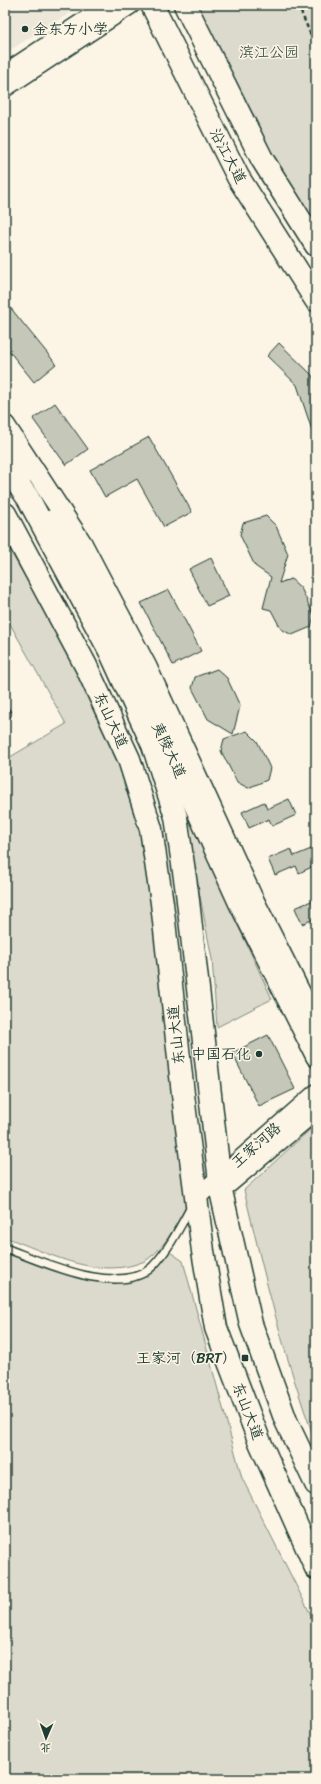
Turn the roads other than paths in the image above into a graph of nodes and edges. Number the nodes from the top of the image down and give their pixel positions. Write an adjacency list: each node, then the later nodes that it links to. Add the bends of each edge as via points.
1 (108, 5): 5 (street)
2 (131, 5): 6 (street)
3 (152, 5): 8 (main road, 沿江大道, via 238,177)
4 (185, 5): 7 (main road, 沿江大道, via 262,159)
5 (5, 73)
6 (5, 88)
7 (316, 245)
8 (316, 300)
9 (5, 425): 13 (main road, 夷陵大道, via 82,543 148,667 252,896)
10 (5, 452): 14 (main road, 夷陵大道, via 70,550 134,674 238,902)
11 (5, 466): 17 (main road, 东山大道, via 28,498 110,651 153,745 176,817)
12 (5, 514): 18 (main road, 东山大道, via 86,666 129,759 151,829)
13 (316, 1023)
14 (316, 1057)
15 (316, 1093): 17 (street, 王家河路)
16 (316, 1111): 17 (street, 王家河路)
17 (220, 1184): 18 (street, 王家河路); 20 (main road, 东山大道, via 251,1324 286,1421)
18 (197, 1205): 19 (lane, via 152,1267 136,1275 109,1280 79,1275); 21 (main road, 东山大道, via 202,1251 216,1328 258,1440)
19 (5, 1248)
20 (316, 1484)
21 (316, 1568)

